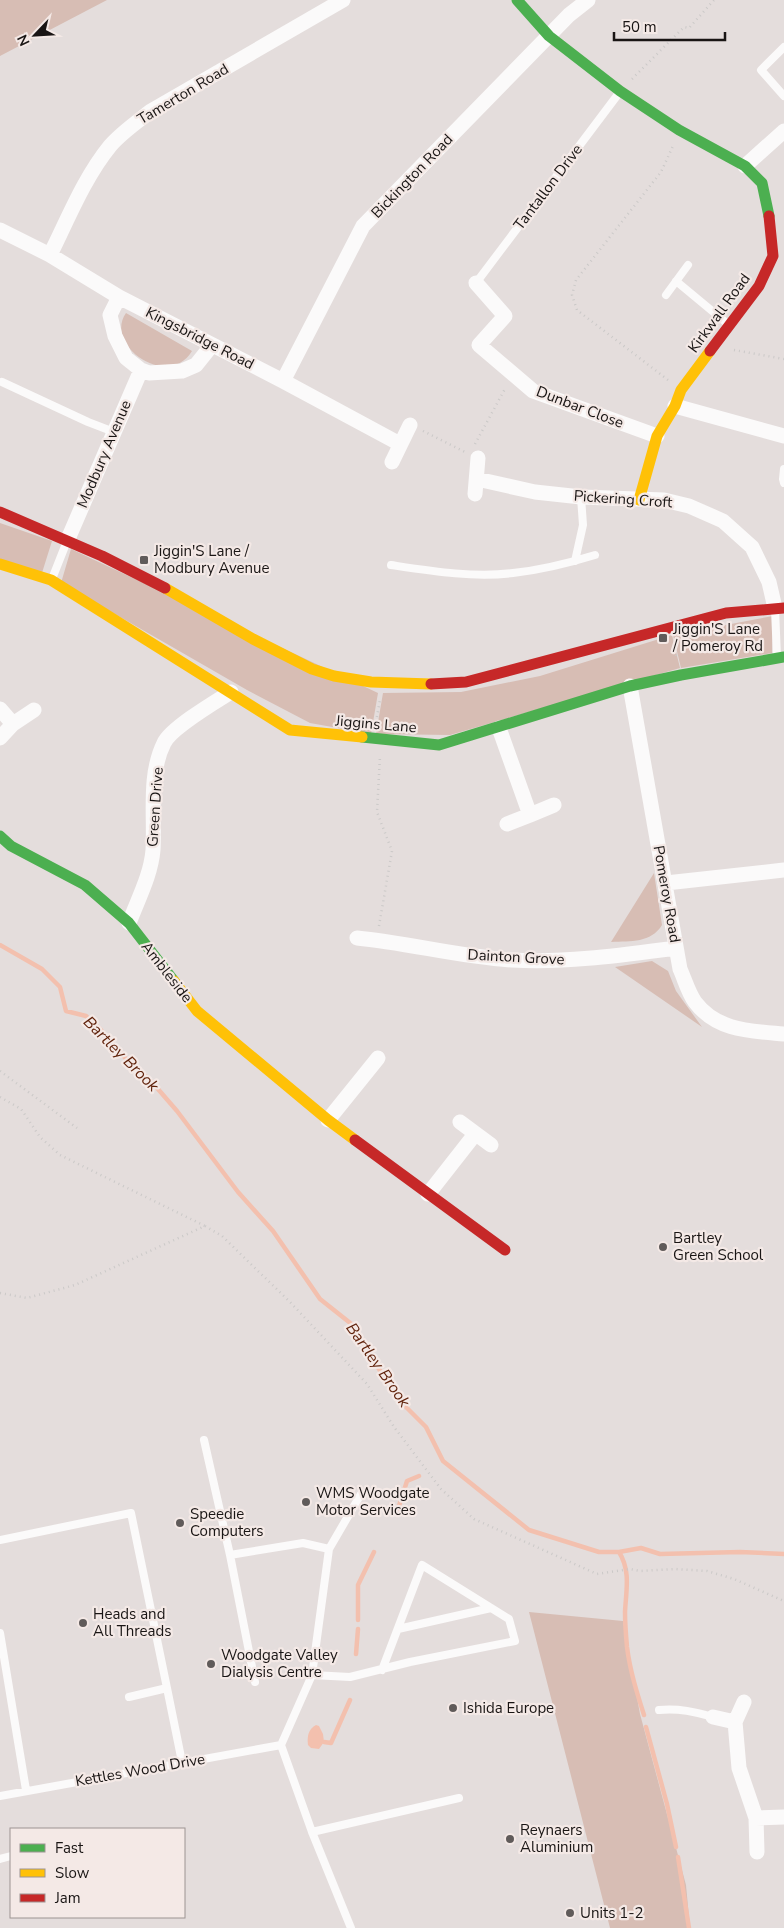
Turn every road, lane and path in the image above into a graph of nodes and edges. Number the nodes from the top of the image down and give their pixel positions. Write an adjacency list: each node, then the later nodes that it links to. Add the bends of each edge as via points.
1 (342, 0): 13 (street, Tamerton Road, via 134,124 110,145 88,177)
2 (517, 0): 5 (street)
3 (588, 0): 5 (street, Bickington Road, via 569,14)
4 (714, 0): 7 (path, via 689,28 684,27)
5 (549, 36): 7 (street, Kirkwall Road); 25 (street, Bickington Road, via 364,226)
6 (784, 47): 8 (lane, via 761,70)
7 (620, 91): 9 (street, Kirkwall Road); 16 (lane, Tantallon Drive)
8 (784, 96)
9 (679, 130): 11 (street, Kirkwall Road); 27 (path, via 661,172 576,280 572,296 577,310)
10 (784, 131): 11 (street)
11 (745, 166): 19 (street, Kirkwall Road, via 762,183 773,217 773,256 759,286)
12 (0, 230): 13 (street, Kingsbridge Road)
13 (50, 255): 18 (street, Kingsbridge Road)
14 (688, 264): 15 (lane)
15 (676, 281): 17 (lane); 19 (lane)
16 (476, 283): 24 (street, Dunbar Close, via 505,316 479,345)
17 (666, 295)
18 (119, 297): 20 (street, Kingsbridge Road); 23 (street, via 110,315 115,336 126,358)
19 (730, 327): 27 (street, Kirkwall Road)
20 (212, 346): 23 (street, via 196,364 182,371 148,373); 25 (street, Kingsbridge Road)
21 (729, 349): 22 (path)
22 (784, 359)
23 (141, 370): 30 (street, Modbury Avenue)
24 (513, 374): 31 (street, Dunbar Close, via 533,390); 34 (path)
25 (283, 381): 33 (street, Kingsbridge Road)
26 (2, 382): 30 (lane)
27 (681, 390): 28 (street, Kirkwall Road)
28 (675, 406): 31 (street, Kirkwall Road); 32 (street)
29 (410, 425): 33 (street); 34 (path)
30 (114, 432): 43 (street, Modbury Avenue)
31 (657, 436): 41 (street, Kirkwall Road)
32 (784, 436)
33 (400, 444): 35 (street)
34 (473, 456): 37 (street)
35 (392, 462)
36 (784, 469): 38 (lane)
37 (477, 479): 39 (street); 40 (street, Pickering Croft, via 536,492)
38 (784, 483)
39 (475, 494)
40 (581, 497): 41 (street, Pickering Croft); 45 (lane, via 583,525)
41 (639, 500): 49 (street, Pickering Croft, via 664,500 689,506 723,521 752,547)
42 (0, 512): 43 (street)
43 (68, 539): 48 (lane); 53 (street, via 315,670)
44 (595, 555): 45 (lane)
45 (575, 561): 47 (lane, via 512,574 454,574)
46 (0, 564): 48 (street, Jiggins Lane)
47 (391, 566)
48 (52, 580): 55 (street, Jiggins Lane)
49 (780, 608): 50 (street, via 726,613); 51 (lane)
50 (671, 628): 52 (path); 53 (street, via 466,682)
51 (780, 657): 52 (street, Jiggins Lane)
52 (681, 675): 54 (street, Jiggins Lane)
53 (382, 683): 61 (path)
54 (630, 686): 59 (street, Jiggins Lane); 67 (street, Pomeroy Road)
55 (230, 692): 61 (street, Jiggins Lane, via 290,730); 68 (street, Green Drive, via 164,742 154,789 153,851 149,872)
56 (0, 709): 58 (street)
57 (34, 710): 58 (street)
58 (13, 724): 60 (street)
59 (499, 728): 61 (street, Jiggins Lane, via 439,745); 63 (street)
60 (0, 738)
61 (374, 740): 70 (path, via 380,755 377,812 392,851)
62 (554, 805): 63 (street)
63 (530, 815): 64 (street)
64 (507, 824)
65 (0, 836): 68 (street, Ambleside, via 11,846 85,885)
66 (784, 870): 67 (street)
67 (666, 883): 71 (street, Pomeroy Road)
68 (130, 923): 76 (street, Ambleside, via 197,1011)
69 (357, 938): 70 (street, Dainton Grove)
70 (377, 940): 71 (street, Dainton Grove, via 512,960 580,960)
71 (676, 948): 72 (street, Pomeroy Road, via 680,970 690,993 708,1017 745,1031)
72 (784, 1034)
73 (378, 1058): 76 (street)
74 (0, 1071): 78 (path)
75 (0, 1097): 82 (path, via 21,1109 40,1138 60,1155)
76 (328, 1120): 81 (street, Ambleside)
77 (460, 1122): 79 (street)
78 (77, 1128)
79 (475, 1134): 80 (street); 81 (street)
80 (490, 1144)
81 (428, 1194): 83 (street, Ambleside)
82 (205, 1226): 84 (path, via 75,1284 27,1298); 90 (path, via 222,1236 276,1288 367,1384 394,1427 441,1489 474,1520 597,1574 630,1569 707,1571 734,1579)
83 (505, 1250)
84 (0, 1293)
85 (204, 1440): 89 (lane)
86 (361, 1494): 88 (lane)
87 (0, 1540): 98 (lane, via 131,1513)
88 (329, 1550): 89 (lane, via 303,1543); 96 (lane)
89 (230, 1556): 97 (lane)
90 (784, 1602)
91 (491, 1608): 92 (lane); 92 (lane, via 422,1565); 94 (lane, via 509,1619 515,1641)
92 (398, 1629): 94 (lane)
93 (0, 1633): 95 (lane)
94 (382, 1670): 96 (lane, via 350,1678)
95 (3, 1673): 106 (lane)
96 (312, 1674): 104 (lane)
97 (255, 1682)
98 (167, 1688): 99 (lane); 105 (lane)
99 (128, 1697)
100 (744, 1702): 103 (street)
101 (659, 1710): 102 (lane, via 690,1710)
102 (714, 1717): 103 (street)
103 (735, 1722): 110 (street, via 740,1768)
104 (281, 1744): 105 (lane, Kettles Wood Drive); 111 (lane)
105 (182, 1762): 106 (lane, Kettles Wood Drive)
106 (26, 1790): 107 (lane, Kettles Wood Drive)
107 (0, 1796)
108 (458, 1798): 111 (lane)
109 (784, 1817): 110 (street)
110 (756, 1818): 112 (street)
111 (312, 1832): 115 (lane)
112 (756, 1852)
113 (10, 1857): 114 (lane)
114 (0, 1859)
115 (351, 1928)

